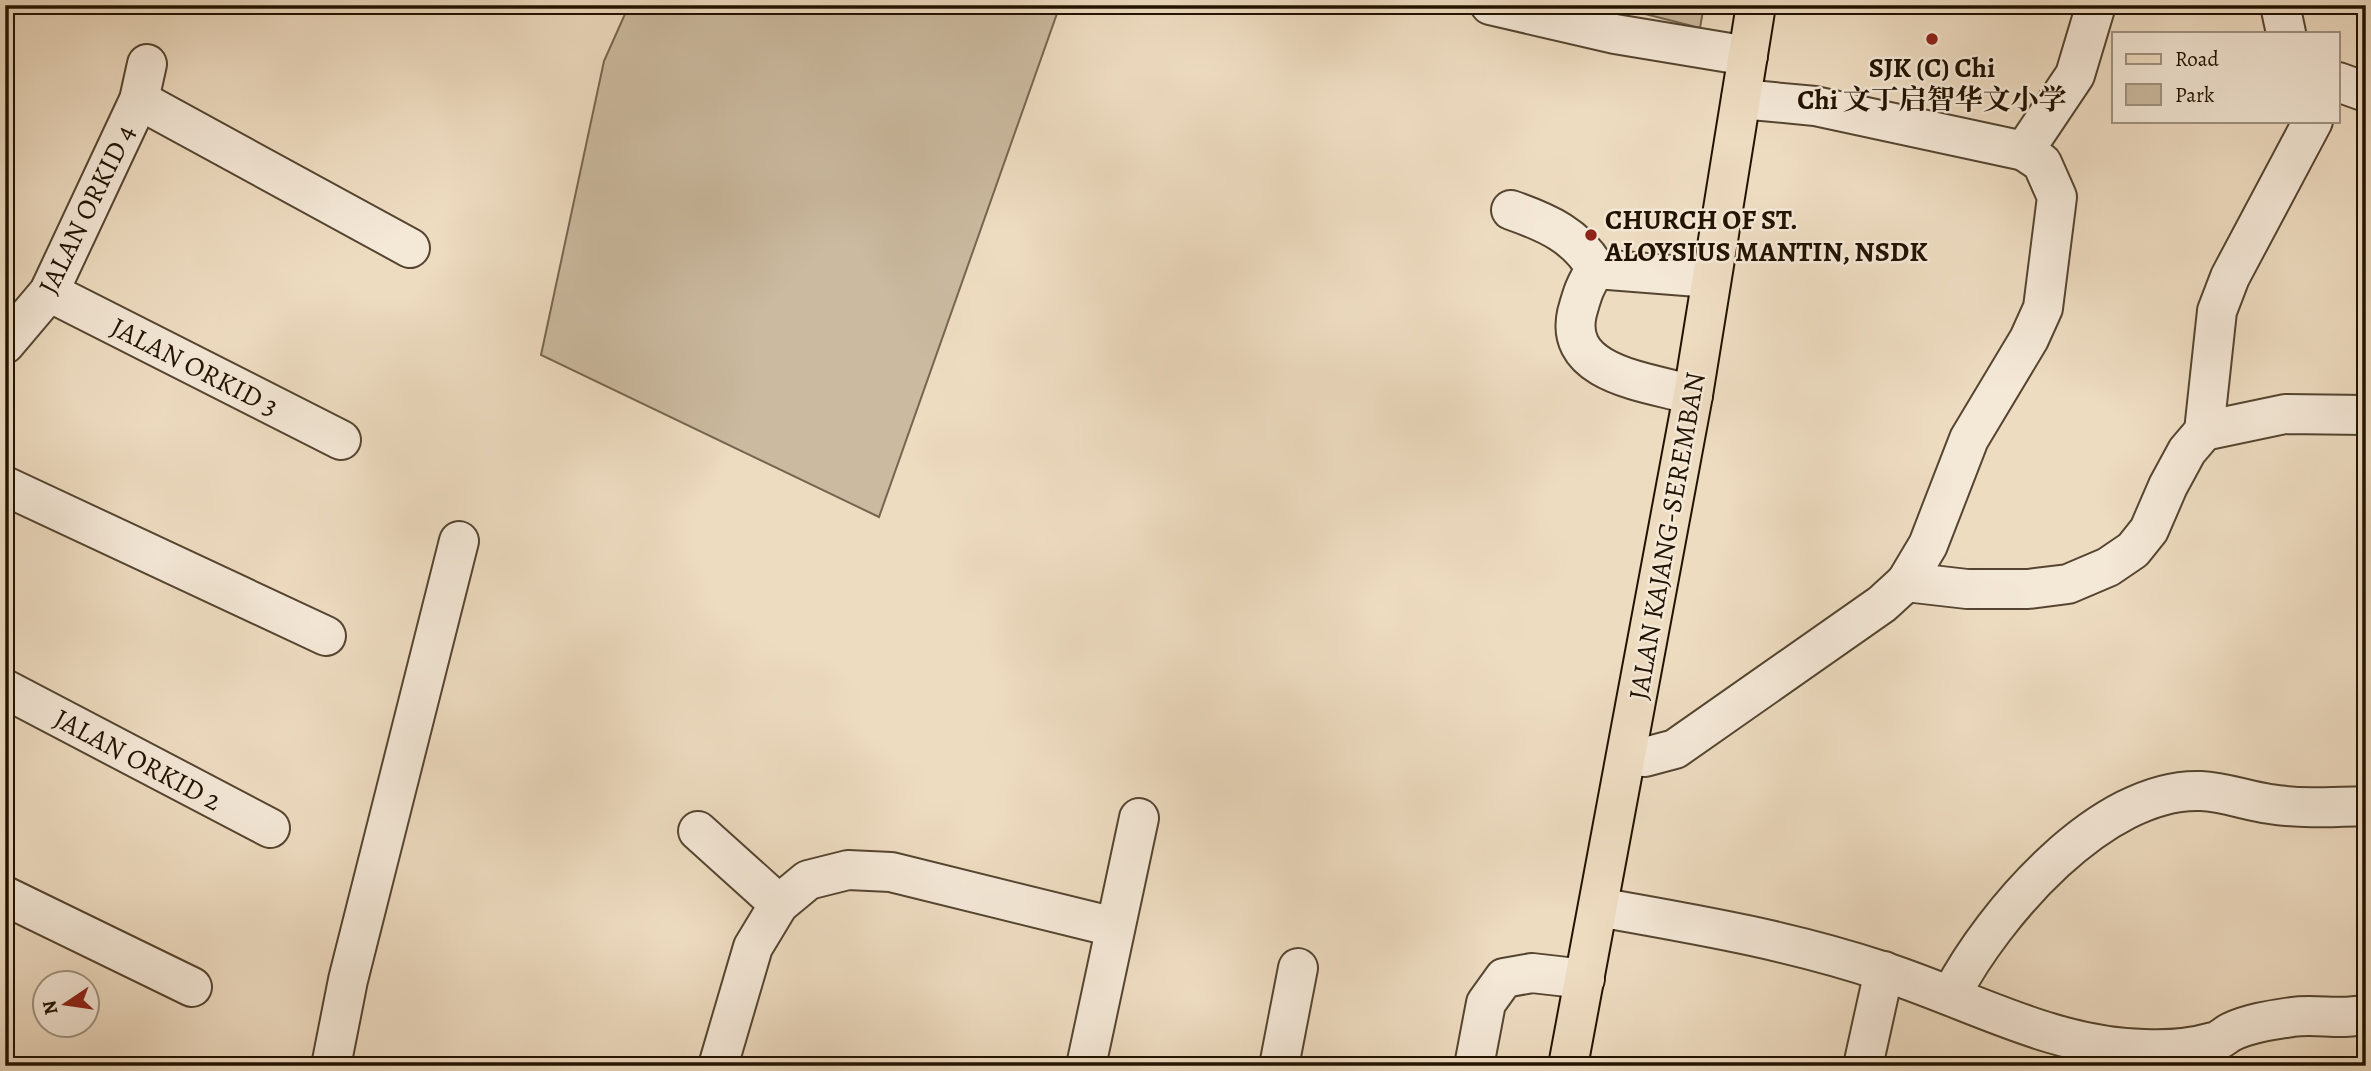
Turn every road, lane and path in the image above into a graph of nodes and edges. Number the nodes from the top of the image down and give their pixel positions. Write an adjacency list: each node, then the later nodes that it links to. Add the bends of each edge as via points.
1 (1490, 5): 6 (street, via 1615,34)
2 (1756, 5): 6 (main road, JALAN KAJANG-SEREMBAN)
3 (2096, 5): 11 (street, via 2075,75)
4 (2280, 5): 5 (street)
5 (2286, 32)
6 (1748, 56): 9 (main road, JALAN KAJANG-SEREMBAN)
7 (2340, 83): 8 (street)
8 (2366, 92)
9 (1741, 99): 11 (street, via 1815,106); 15 (main road, JALAN KAJANG-SEREMBAN)
10 (2312, 122): 20 (street, via 2230,277 2217,311)
11 (2024, 151): 24 (street, via 2042,163 2057,197 2043,308 1969,439 1928,545)
12 (1511, 211): 14 (street, via 1547,222 1584,247)
13 (410, 248): 16 (street, JALAN ORKID 4, via 143,82)
14 (1596, 269): 15 (street); 18 (street, via 1584,286 1574,327 1580,350 1599,368)
15 (1711, 278): 18 (main road, JALAN KAJANG-SEREMBAN)
16 (50, 292): 17 (street, JALAN ORKID 4); 21 (street, JALAN ORKID 3)
17 (5, 344)
18 (1693, 395): 27 (main road, JALAN KAJANG-SEREMBAN)
19 (2366, 415): 20 (street, via 2285,414)
20 (2204, 431): 24 (street, via 2168,485 2149,530 2133,550 2108,567 2068,584 2028,589)
21 (341, 440)
22 (5, 486): 25 (street)
23 (459, 541): 43 (street, via 348,980)
24 (1906, 582): 27 (street, via 1882,604 1675,749 1645,757)
25 (326, 636)
26 (5, 689): 30 (street, JALAN ORKID 2)
27 (1627, 755): 34 (main road, JALAN KAJANG-SEREMBAN)
28 (2366, 806): 40 (street, via 2271,805 2201,791 2172,793 2136,804 2111,817 2042,876 1992,931)
29 (1139, 818): 35 (street)
30 (270, 828)
31 (698, 831): 33 (street)
32 (5, 896): 39 (street)
33 (779, 904): 35 (street, via 808,880 848,870 891,872); 44 (street, via 752,947)
34 (1598, 907): 37 (street, via 1814,949); 38 (main road, JALAN KAJANG-SEREMBAN)
35 (1114, 927): 45 (street)
36 (1298, 968): 46 (street)
37 (1884, 971): 40 (street); 49 (street)
38 (1585, 979): 47 (street, via 1532,973 1504,978 1486,1003); 48 (main road, JALAN KAJANG-SEREMBAN)
39 (192, 987)
40 (1951, 995): 42 (street, via 2041,1031 2094,1044)
41 (2366, 1014): 42 (street, via 2352,1018 2302,1015 2262,1022 2231,1032)
42 (2221, 1054)
43 (331, 1066)
44 (718, 1066)
45 (1086, 1066)
46 (1279, 1066)
47 (1474, 1066)
48 (1568, 1066)
49 (1864, 1066)

